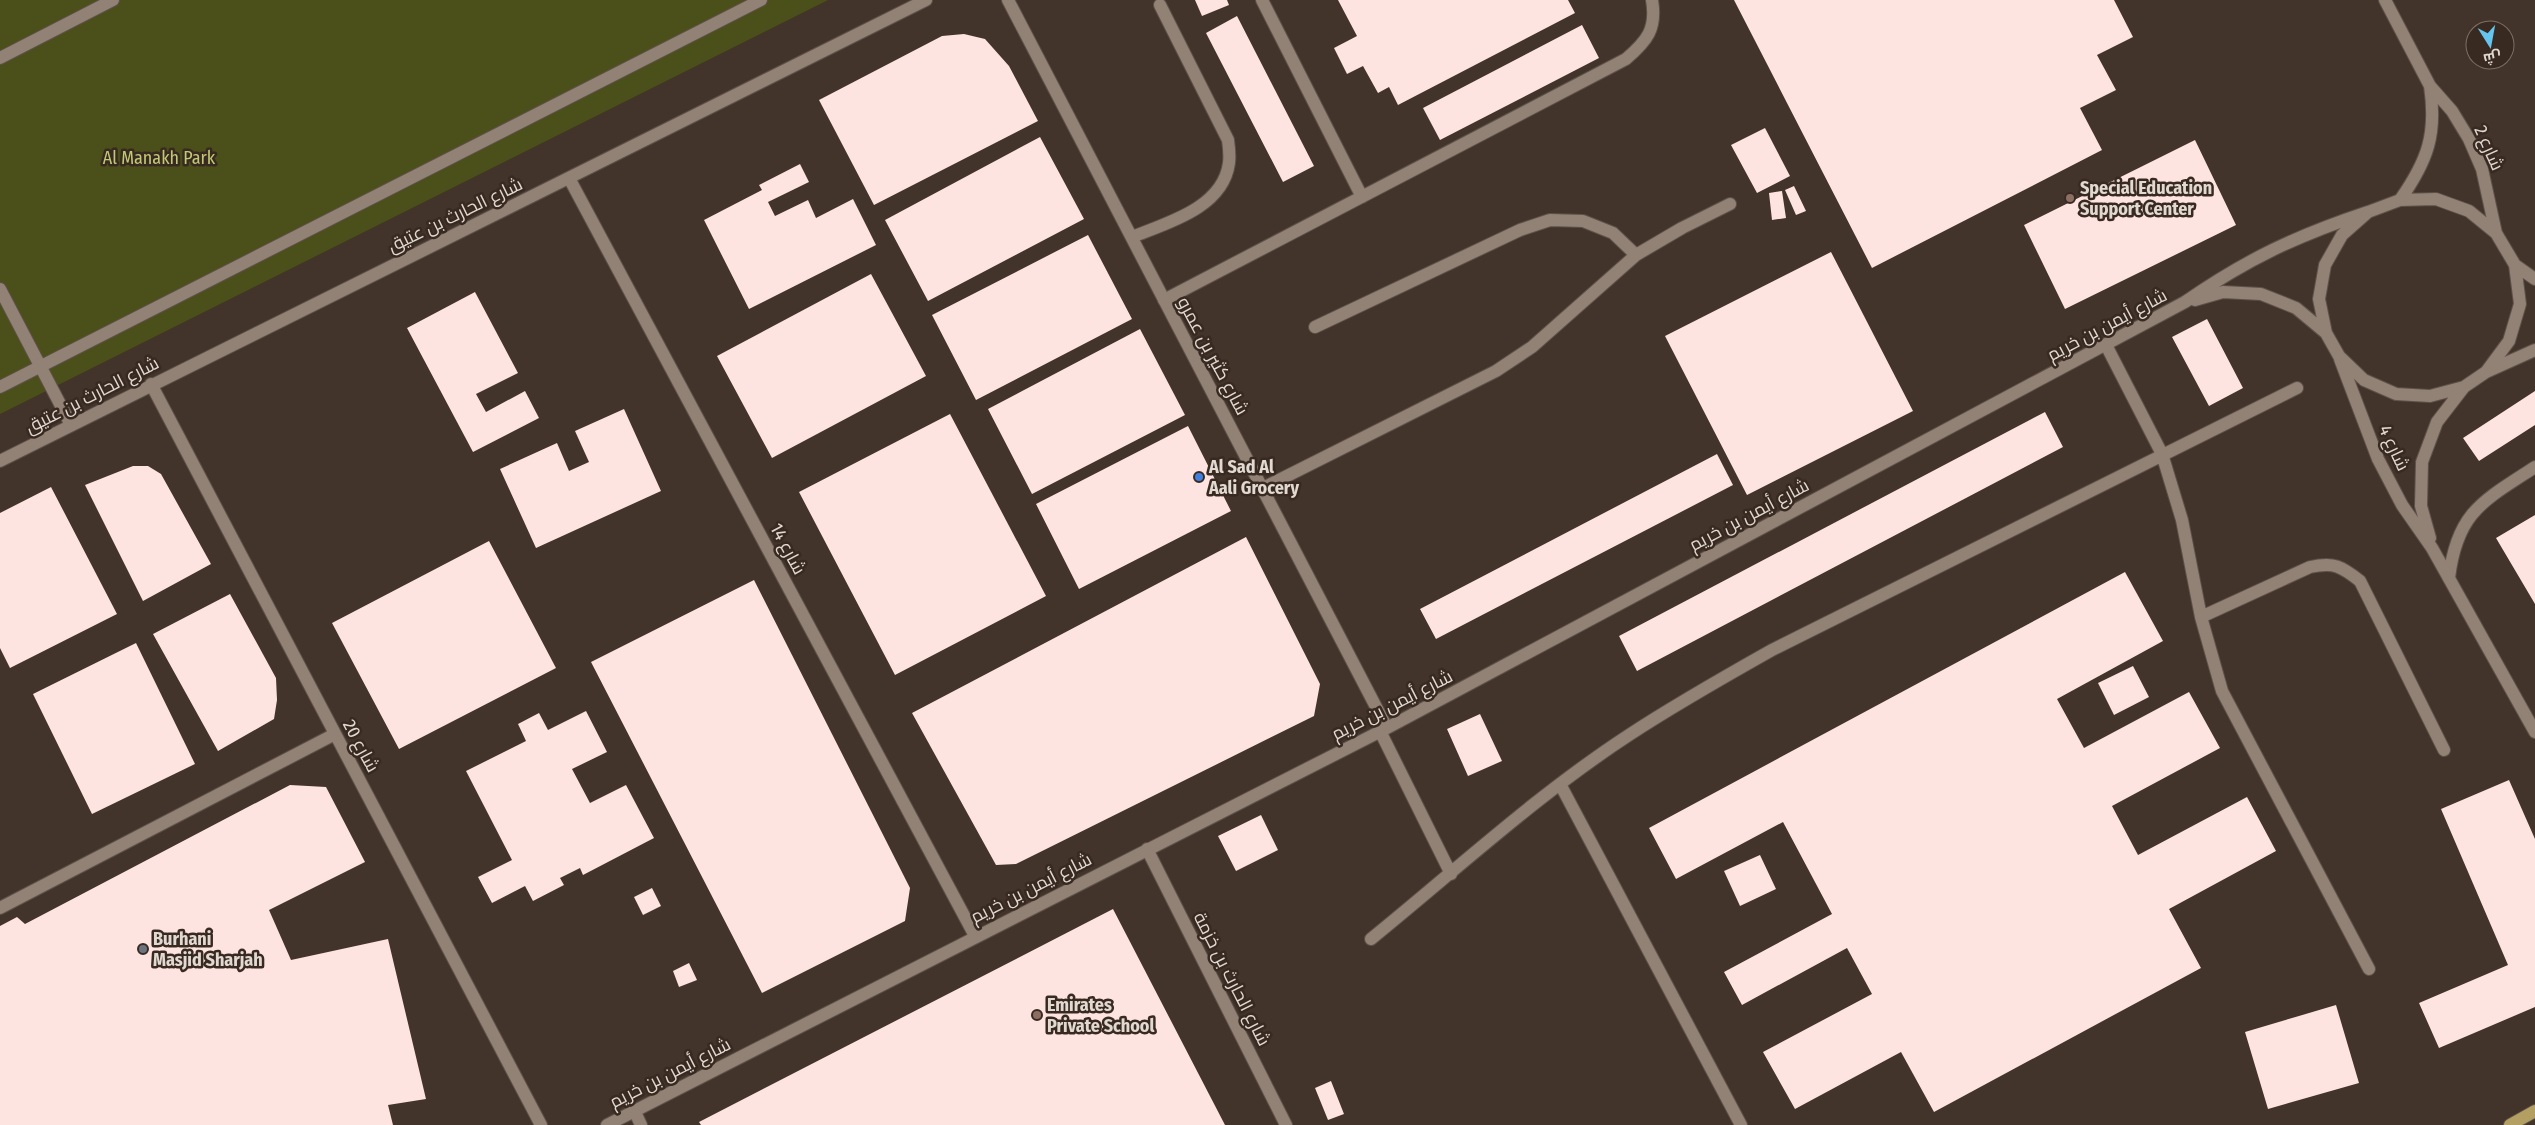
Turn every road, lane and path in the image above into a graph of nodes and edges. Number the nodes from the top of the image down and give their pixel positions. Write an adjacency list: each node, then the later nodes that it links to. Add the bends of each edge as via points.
1 (113, 0): 9 (street)
2 (761, 0): 29 (street)
3 (926, 0): 11 (street, شارع الحارث بن عتيق)
4 (1008, 0): 17 (street, شارع كثير بن عمرو)
5 (1262, 0): 12 (street)
6 (1652, 0): 12 (street, via 1655,16 1646,42 1626,60)
7 (2385, 0): 10 (street, شارع 2)
8 (1160, 5): 17 (street, via 1228,140 1229,164 1220,187 1203,204)
9 (0, 58)
10 (2430, 86): 13 (street, شارع 2, via 2433,134 2426,157); 16 (street, شارع 2, via 2452,111 2475,154 2489,193)
11 (569, 178): 31 (street, شارع الحارث بن عتيق); 51 (street, شارع 14)
12 (1362, 197): 22 (street)
13 (2400, 200): 15 (street, شارع أيمن بن خريم); 16 (street, via 2436,199 2469,211)
14 (1730, 204): 18 (street)
15 (2368, 212): 23 (street, شارع أيمن بن خريم, via 2272,248); 25 (street, via 2342,235 2325,265 2319,299)
16 (2496, 233): 19 (street)
17 (1132, 237): 22 (street, شارع كثير بن عمرو)
18 (1636, 255): 24 (street, via 1613,233 1583,221 1550,220 1520,230); 39 (street, via 1532,347 1496,371)
19 (2515, 265): 20 (street); 30 (street, via 2520,304 2509,341)
20 (2535, 279)
21 (0, 289): 29 (street)
22 (1164, 300): 39 (street, شارع كثير بن عمرو)
23 (2185, 302): 25 (street, شارع أيمن بن خريم, via 2223,292 2261,294 2296,308); 26 (street, شارع أيمن بن خريم)
24 (1315, 327)
25 (2326, 333): 28 (street)
26 (2106, 345): 36 (street); 43 (street, شارع أيمن بن خريم)
27 (2535, 350): 30 (street)
28 (2339, 356): 32 (street, via 2364,380 2396,394 2430,396); 40 (street, شارع 4, via 2378,459 2402,505)
29 (40, 366): 33 (street); 35 (street)
30 (2486, 372): 32 (street)
31 (151, 384): 35 (street, شارع الحارث بن عتيق); 45 (street, شارع 20)
32 (2464, 386): 40 (street, شارع 4, via 2437,422 2422,462 2420,506)
33 (0, 387)
34 (2297, 388): 36 (street)
35 (70, 426): 37 (street, شارع الحارث بن عتيق)
36 (2162, 454): 42 (street, via 2182,520); 47 (street, via 1772,650 1699,691)
37 (0, 461)
38 (2535, 468): 41 (street, via 2488,498 2464,524)
39 (1263, 488): 43 (street, شارع كثير بن عمرو)
40 (2432, 548): 41 (street, شارع 4)
41 (2449, 578): 44 (street, شارع 4)
42 (2201, 617): 46 (street, via 2310,567 2328,563 2345,569 2360,581); 53 (street, via 2222,691)
43 (1384, 730): 48 (street, شارع أيمن بن خريم); 49 (street, شارع كثير بن عمرو)
44 (2535, 732)
45 (335, 734): 50 (street); 56 (street, شارع 20)
46 (2444, 750)
47 (1560, 784): 49 (street); 60 (street)
48 (1147, 849): 51 (street, شارع أيمن بن خريم); 59 (street, شارع الحارث بن خزمة)
49 (1451, 874): 52 (street)
50 (0, 908)
51 (975, 936): 55 (street, شارع أيمن بن خريم)
52 (1370, 939)
53 (2369, 969)
54 (2535, 1111): 61 (main road)
55 (634, 1112): 57 (street, شارع أيمن بن خريم); 58 (street)
56 (541, 1125)
57 (607, 1125)
58 (641, 1125)
59 (1286, 1125)
60 (1741, 1125)
61 (2510, 1125)

